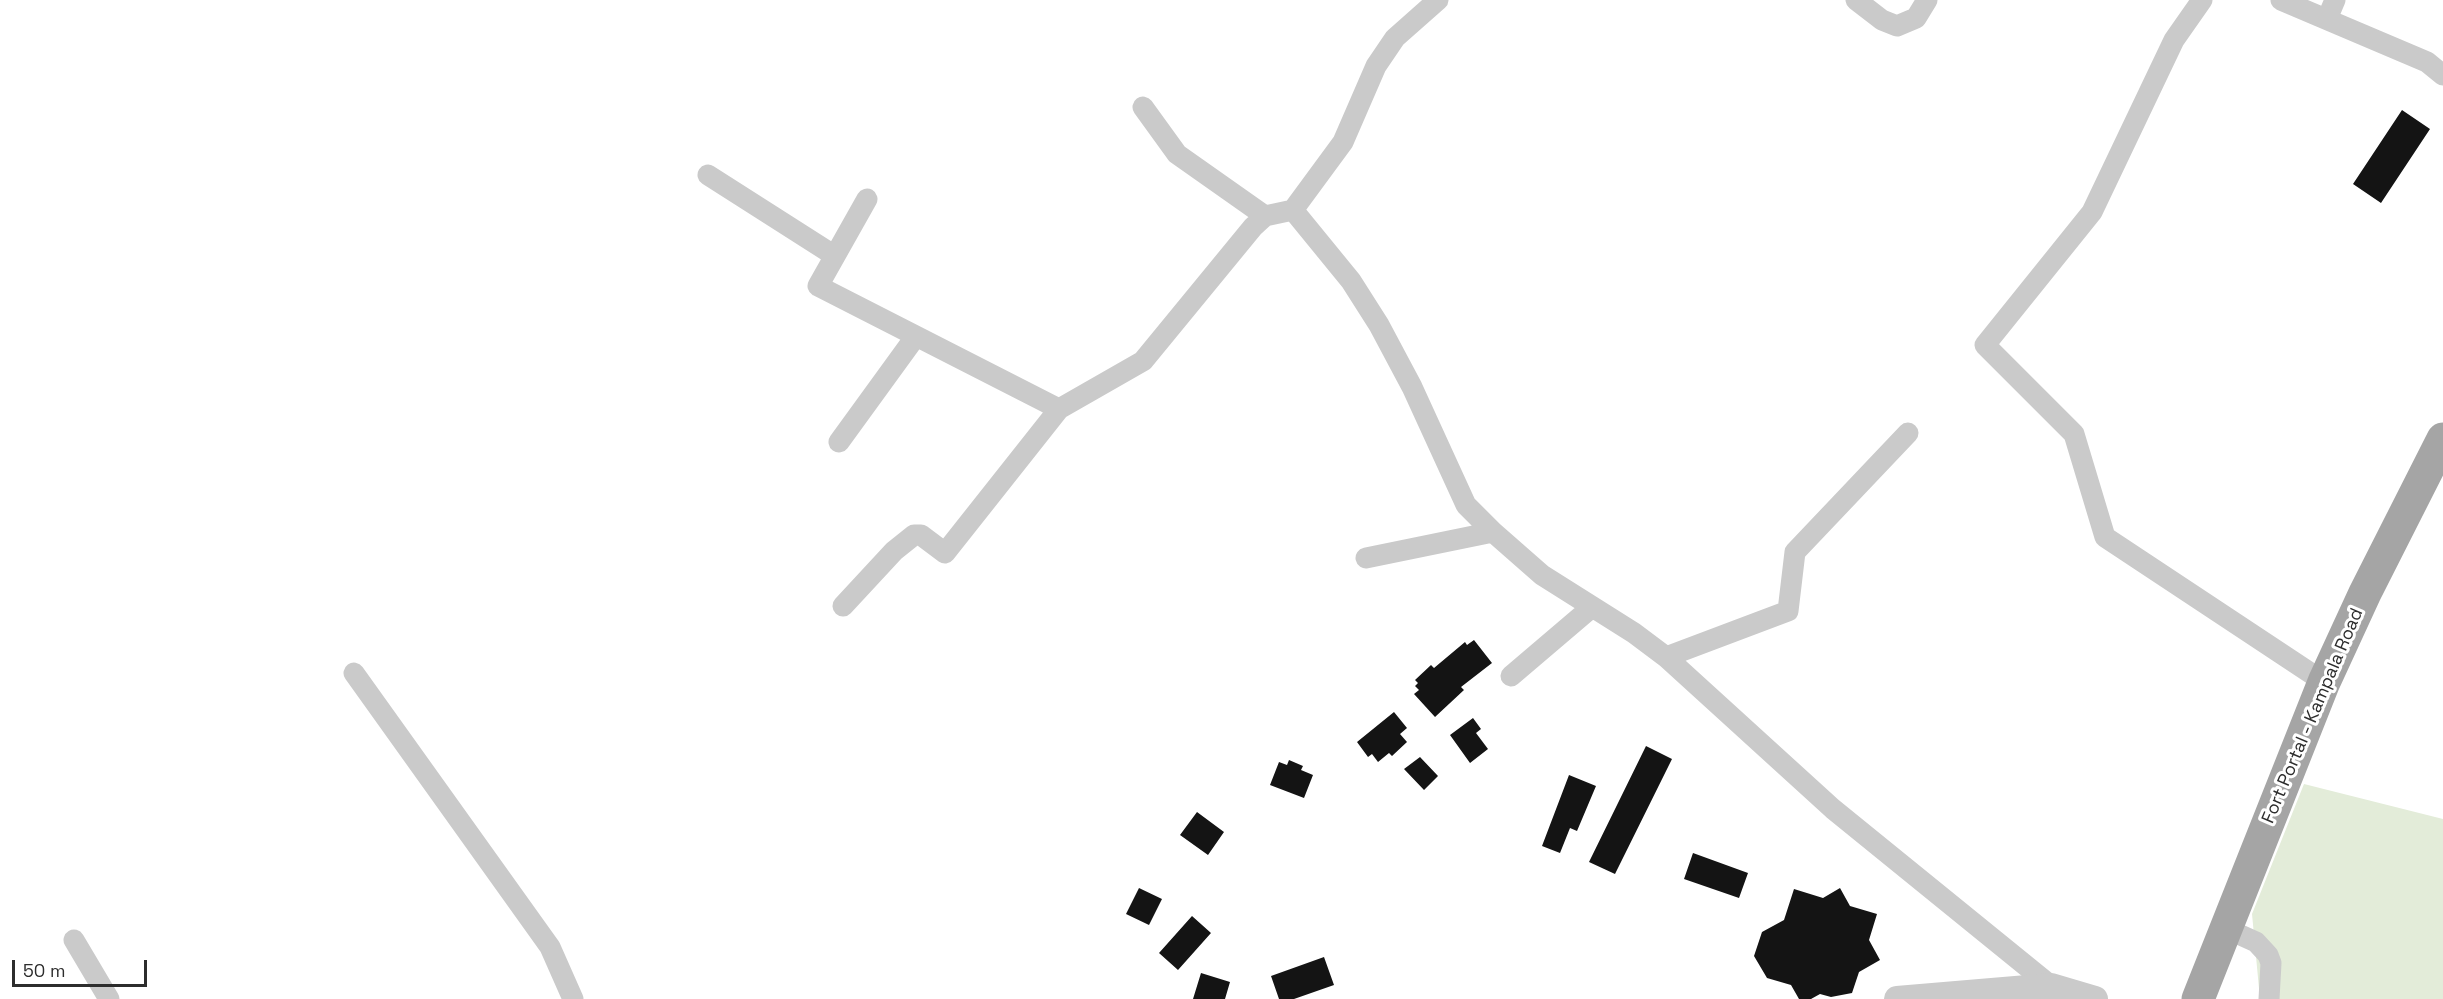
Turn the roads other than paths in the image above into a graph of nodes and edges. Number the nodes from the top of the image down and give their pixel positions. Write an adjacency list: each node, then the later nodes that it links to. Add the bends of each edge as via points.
1 (1438, 0): 12 (street, via 1395,38 1376,66 1344,142)
2 (1856, 0): 3 (street, via 1897,26 1916,18)
3 (1928, 0)
4 (2202, 0): 27 (street, via 2175,40 2092,212 1985,345 2074,434 2104,537)
5 (2281, 0): 7 (street)
6 (2335, 0): 7 (street)
7 (2327, 19): 8 (street, via 2427,62)
8 (2443, 75)
9 (1143, 106): 13 (street, via 1177,154)
10 (708, 175): 14 (street)
11 (867, 199): 14 (street)
12 (1293, 210): 13 (street); 20 (street, via 1351,281 1379,325 1466,505)
13 (1265, 216): 16 (street, via 1143,361)
14 (835, 256): 15 (street, via 818,286)
15 (916, 336): 16 (street); 19 (street)
16 (1059, 409): 22 (street, via 945,553 921,535 914,535)
17 (1908, 433): 24 (street, via 1795,552 1788,611)
18 (2443, 439): 27 (main road, Fort Portal - Kampala Road)
19 (839, 442)
20 (1493, 532): 21 (street); 23 (street, via 1542,575)
21 (1366, 558)
22 (843, 606)
23 (1592, 607): 24 (street); 26 (street)
24 (1666, 657): 30 (street, via 1833,809)
25 (354, 673): 32 (street, via 549,947)
26 (1511, 676)
27 (2324, 682): 28 (main road, Fort Portal - Kampala Road)
28 (2225, 928): 35 (main road, Fort Portal - Kampala Road); 36 (street, via 2256,942 2268,955)
29 (74, 940): 31 (street)
30 (2051, 986): 33 (street); 34 (street)
31 (109, 999)
32 (573, 999)
33 (1897, 999)
34 (2095, 999)
35 (2198, 999)
36 (2269, 999)

